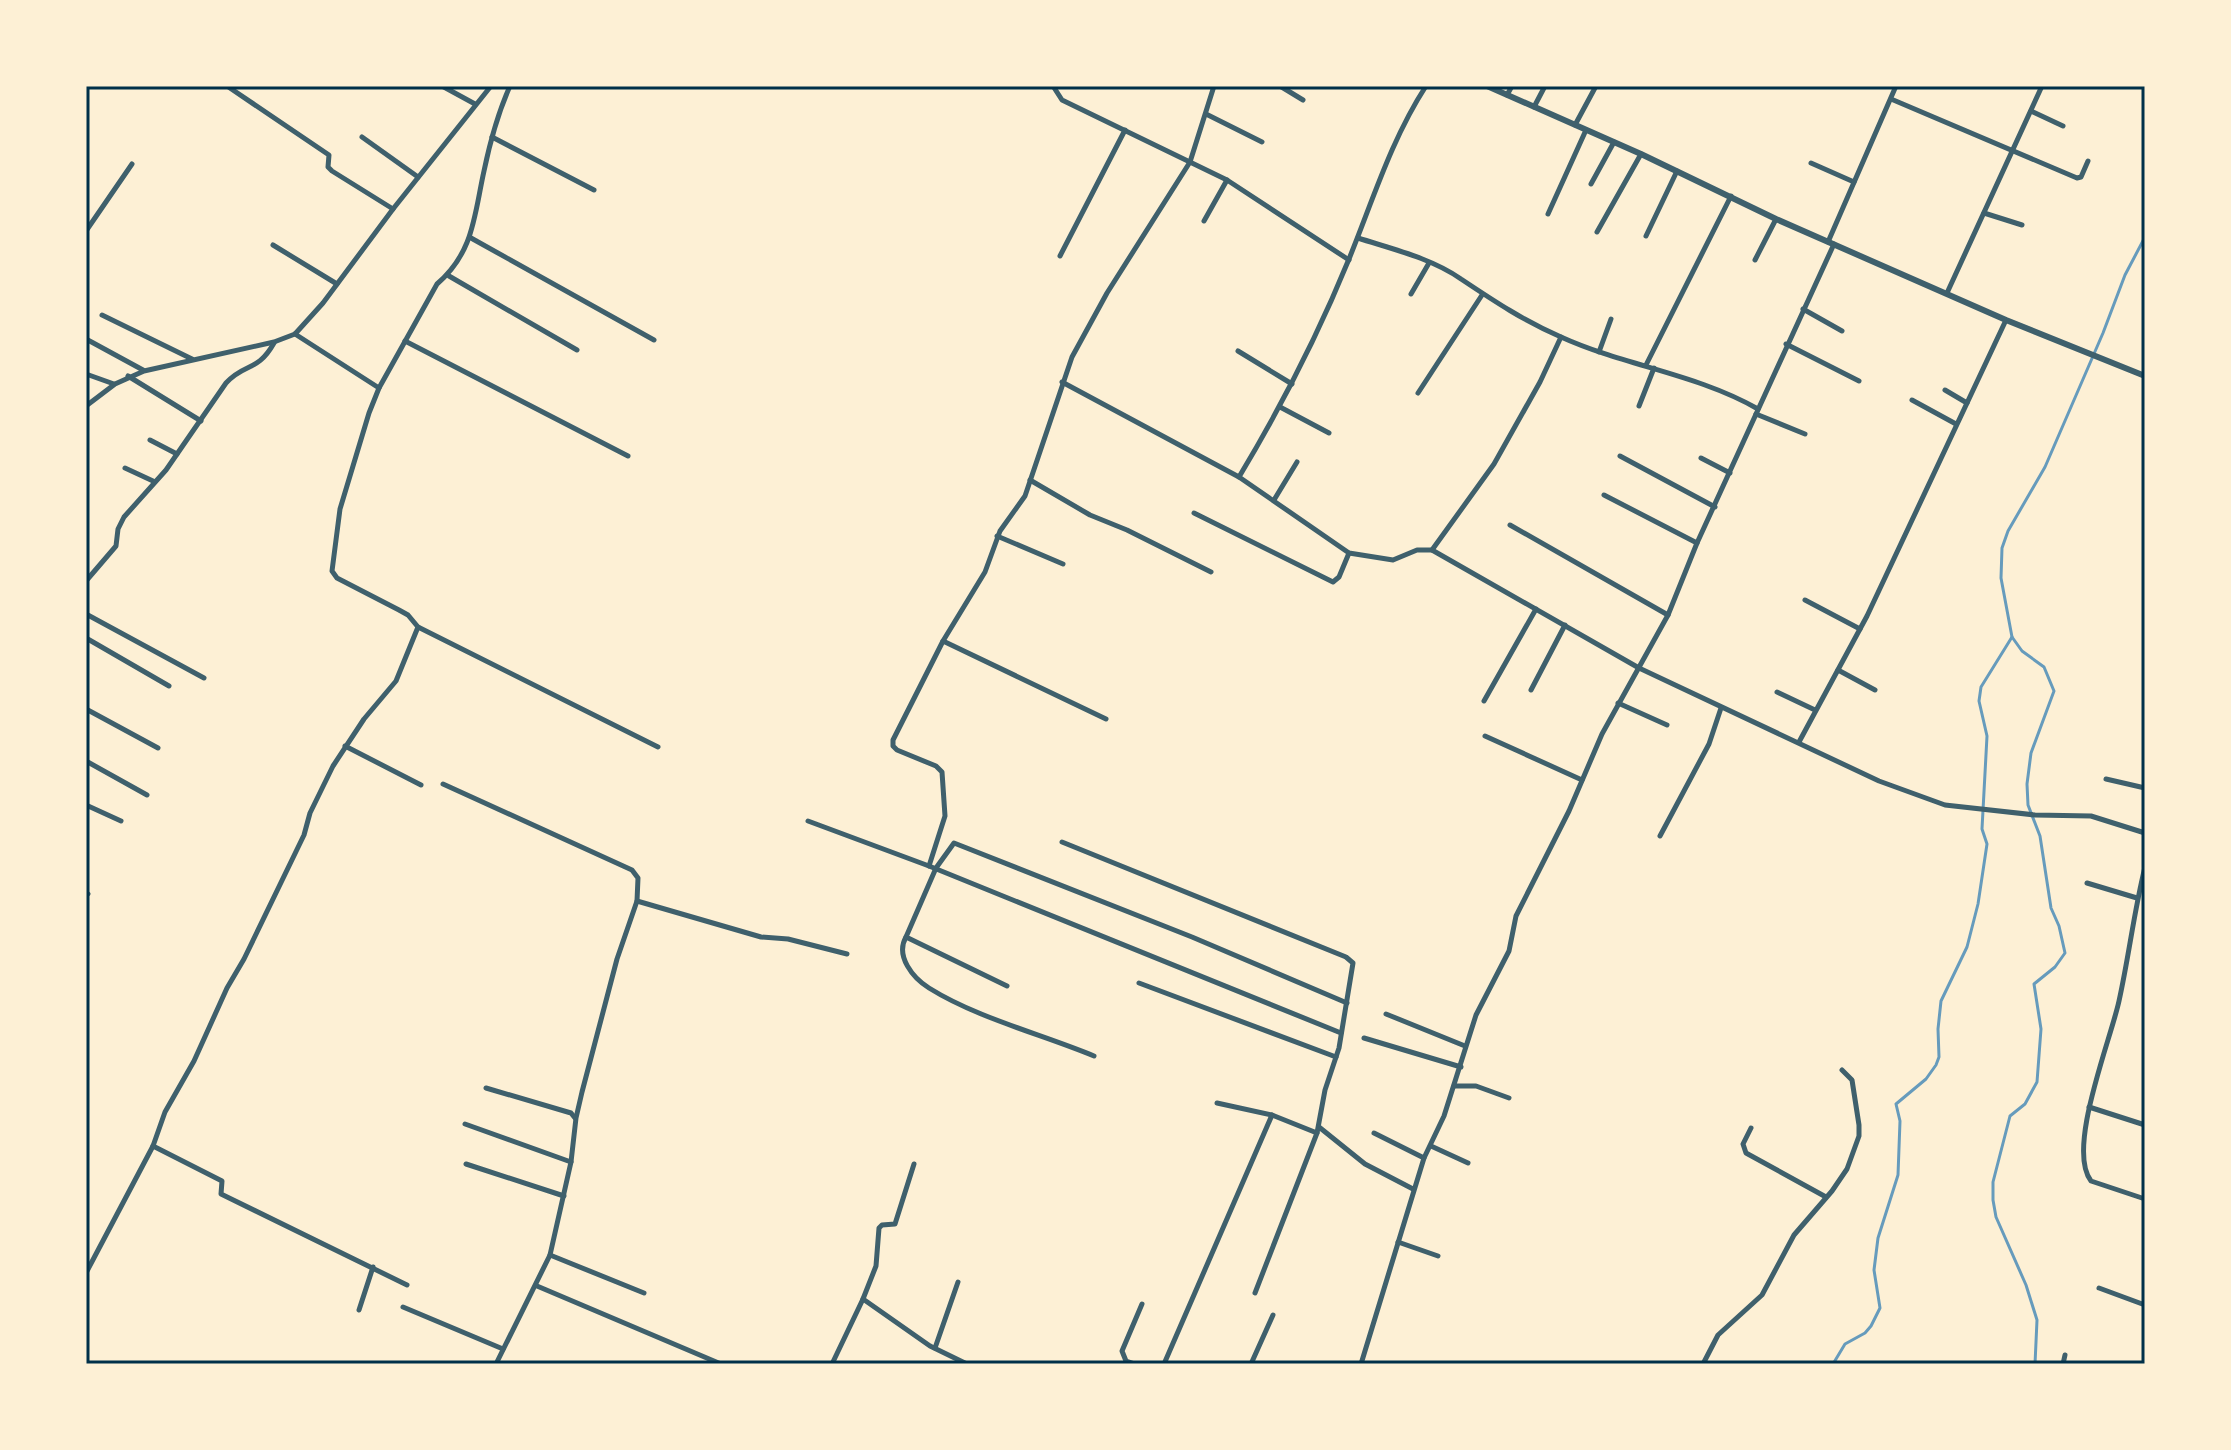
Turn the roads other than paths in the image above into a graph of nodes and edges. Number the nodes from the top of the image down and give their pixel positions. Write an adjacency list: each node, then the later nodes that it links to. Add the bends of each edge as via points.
1 (227, 86): 43 (street, via 329,155 332,171)
2 (442, 86): 18 (street)
3 (491, 86): 18 (street)
4 (510, 86): 27 (street)
5 (1053, 86): 24 (street, via 1062,100)
6 (1214, 86): 21 (street)
7 (1280, 86): 17 (street)
8 (1426, 86): 53 (street, via 1395,141)
9 (1487, 86): 15 (street)
10 (1512, 86): 15 (street)
11 (1545, 86): 19 (street)
12 (1596, 86): 22 (street)
13 (1896, 86): 16 (street)
14 (2042, 86): 20 (street)
15 (1507, 95): 19 (street)
16 (1891, 99): 30 (street); 39 (street)
17 (1303, 100)
18 (475, 104): 37 (street)
19 (1534, 107): 22 (street)
20 (2031, 111): 23 (street); 30 (street)
21 (1206, 114): 28 (street); 33 (street)
22 (1575, 125): 25 (street)
23 (2063, 126)
24 (1125, 130): 33 (street); 56 (street)
25 (1586, 130): 29 (street); 45 (street)
26 (362, 137): 37 (street)
27 (492, 137): 41 (street); 52 (street)
28 (1262, 142)
29 (1614, 142): 31 (street); 40 (street)
30 (2014, 151): 32 (street, via 2079,179); 44 (street)
31 (1641, 154): 36 (street); 50 (street)
32 (2088, 161)
33 (1190, 162): 38 (street); 88 (street, via 1107,293)
34 (1811, 163): 39 (street)
35 (132, 164): 49 (street)
36 (1677, 171): 42 (street); 51 (street)
37 (418, 177): 43 (street)
38 (1227, 180): 47 (street); 57 (street)
39 (1854, 182): 54 (street)
40 (1591, 184)
41 (594, 190)
42 (1731, 196): 46 (street); 81 (street)
43 (393, 209): 61 (street)
44 (1984, 213): 48 (street); 62 (street)
45 (1548, 214)
46 (1776, 219): 54 (street); 58 (street)
47 (1204, 221)
48 (2022, 225)
49 (86, 231)
50 (1597, 232)
51 (1646, 236)
52 (471, 238): 60 (street); 73 (street)
53 (1358, 238): 57 (street); 59 (street)
54 (1831, 243): 62 (street); 65 (street)
55 (273, 245): 61 (street)
56 (1060, 256)
57 (1349, 260): 90 (street)
58 (1755, 260)
59 (1429, 263): 63 (street); 64 (street)
60 (449, 276): 74 (street, via 437,284); 77 (street)
61 (337, 284): 70 (street)
62 (1947, 293): 68 (street)
63 (1411, 294)
64 (1482, 295): 71 (street); 93 (street)
65 (1803, 309): 69 (street); 76 (street)
66 (102, 315): 80 (street)
67 (1611, 319): 79 (street)
68 (2006, 320): 86 (street); 95 (street)
69 (1842, 331)
70 (295, 334): 75 (street); 91 (street)
71 (1561, 337): 79 (street); 122 (street, via 1494,464)
72 (86, 339): 83 (street)
73 (654, 340)
74 (405, 341): 91 (street); 106 (street)
75 (274, 342): 80 (street); 100 (street, via 260,364 230,378)
76 (1786, 344): 87 (street); 99 (street)
77 (577, 350)
78 (1238, 351): 90 (street)
79 (1599, 352): 81 (street)
80 (193, 360): 83 (street)
81 (1646, 365): 82 (street)
82 (1654, 368): 97 (street); 99 (street, via 1730,394)
83 (144, 371): 85 (street)
84 (86, 374): 89 (street)
85 (128, 376): 89 (street); 100 (street)
86 (2145, 376)
87 (1859, 381)
88 (1062, 382): 112 (street); 113 (street)
89 (115, 384): 96 (street)
90 (1292, 384): 98 (street)
91 (379, 388): 132 (street, via 340,509 330,565 337,578 408,615)
92 (1945, 390): 95 (street)
93 (1418, 393)
94 (1912, 400): 101 (street)
95 (1967, 403): 101 (street)
96 (86, 406)
97 (1639, 406)
98 (1280, 407): 102 (street); 112 (street)
99 (1757, 411): 103 (street); 111 (street)
100 (201, 421): 105 (street)
101 (1956, 424): 133 (street)
102 (1329, 433)
103 (1805, 434)
104 (150, 440): 105 (street)
105 (177, 454): 114 (street)
106 (628, 456)
107 (1620, 456): 117 (street)
108 (1701, 458): 111 (street)
109 (1297, 462): 116 (street)
110 (125, 468): 114 (street)
111 (1730, 473): 117 (street)
112 (1239, 477): 116 (street)
113 (1030, 480): 120 (street); 125 (street, via 1090,515)
114 (153, 481): 126 (street, via 120,523 110,555)
115 (1604, 495): 121 (street)
116 (1274, 500): 123 (street)
117 (1715, 507): 121 (street)
118 (1194, 513): 123 (street, via 1333,582)
119 (1510, 525): 130 (street)
120 (997, 536): 124 (street); 135 (street, via 985,572)
121 (1697, 543): 130 (street)
122 (1432, 550): 123 (street, via 1393,560); 128 (street)
123 (1349, 553)
124 (1063, 564)
125 (1211, 572)
126 (86, 581)
127 (1805, 600): 133 (street)
128 (1536, 609): 131 (street); 143 (street)
129 (86, 614): 138 (street)
130 (1668, 615): 136 (street)
131 (1565, 625): 136 (street); 140 (street)
132 (418, 627): 152 (street, via 396,681); 153 (street)
133 (1860, 629): 137 (street)
134 (86, 638): 139 (street)
135 (943, 641): 148 (street); 168 (street, via 892,743 942,772 945,816)
136 (1639, 668): 144 (street); 145 (street)
137 (1838, 670): 141 (street); 147 (street)
138 (204, 678)
139 (169, 686)
140 (1531, 690)
141 (1875, 690)
142 (1777, 692): 147 (street)
143 (1484, 701)
144 (1618, 703): 149 (street); 157 (street)
145 (1721, 708): 151 (street); 166 (street, via 1694,776)
146 (86, 709): 154 (street)
147 (1815, 710): 151 (street)
148 (1106, 719)
149 (1667, 725)
150 (1485, 736): 157 (street)
151 (1799, 742): 165 (street, via 1945,805 2091,816)
152 (345, 746): 159 (street); 198 (street)
153 (658, 747)
154 (158, 748)
155 (86, 761): 161 (street)
156 (2106, 779): 160 (street)
157 (1582, 780): 181 (street, via 1522,901 1509,951)
158 (443, 784): 172 (street, via 632,870 638,878)
159 (421, 785)
160 (2145, 788)
161 (147, 795)
162 (86, 805): 163 (street)
163 (121, 821)
164 (808, 821): 168 (street)
165 (2145, 833)
166 (1660, 836)
167 (1062, 842): 177 (street, via 1351,960 1354,972)
168 (933, 867): 173 (street); 177 (street, via 959,843); 179 (street)
169 (2145, 867): 171 (street)
170 (2087, 883): 171 (street)
171 (2137, 898): 190 (street, via 2119,1000)
172 (637, 901): 174 (street, via 761,937); 192 (street)
173 (906, 937): 176 (street); 182 (street, via 902,948 907,966 927,988)
174 (847, 954)
175 (1139, 983): 183 (street)
176 (1007, 986)
177 (1347, 1003): 179 (street)
178 (1386, 1014): 181 (street)
179 (1341, 1033): 183 (street)
180 (1364, 1038): 184 (street)
181 (1465, 1046): 184 (street)
182 (1094, 1056)
183 (1336, 1057): 196 (street)
184 (1461, 1067): 186 (street)
185 (1842, 1070): 207 (street, via 1852,1080 1859,1136 1847,1169)
186 (1454, 1086): 188 (street, via 1479,1087); 199 (street)
187 (486, 1088): 192 (street)
188 (1509, 1098)
189 (1217, 1103): 191 (street)
190 (2089, 1107): 194 (street); 208 (street, via 2085,1173 2091,1181)
191 (1272, 1115): 196 (street); 235 (street)
192 (576, 1118): 201 (street)
193 (465, 1124): 201 (street)
194 (2145, 1125)
195 (1751, 1128): 207 (street, via 1743,1144 1746,1153)
196 (1318, 1130): 205 (street, via 1365,1164); 220 (street)
197 (1374, 1133): 200 (street)
198 (153, 1146): 212 (street); 213 (street, via 222,1181 221,1194)
199 (1431, 1146): 200 (street); 202 (street)
200 (1424, 1158): 205 (street)
201 (571, 1162): 206 (street)
202 (1468, 1163)
203 (466, 1164): 206 (street)
204 (914, 1164): 221 (street, via 895,1224 879,1228 876,1266)
205 (1413, 1189): 209 (street)
206 (564, 1196): 210 (street)
207 (1826, 1197): 238 (street, via 1794,1235 1762,1295 1718,1335)
208 (2145, 1199)
209 (1398, 1242): 211 (street); 237 (street)
210 (550, 1255): 217 (street); 219 (street)
211 (1438, 1256)
212 (89, 1261): 214 (street)
213 (373, 1267): 216 (street); 225 (street)
214 (86, 1273)
215 (958, 1282): 227 (street)
216 (407, 1285)
217 (537, 1286): 228 (street); 231 (street)
218 (2099, 1288): 223 (street)
219 (644, 1293)
220 (1255, 1293)
221 (863, 1299): 227 (street); 232 (street)
222 (1142, 1304): 234 (street, via 1122,1351 1126,1361)
223 (2145, 1305)
224 (403, 1307): 228 (street)
225 (359, 1310)
226 (1273, 1315): 236 (street)
227 (935, 1348): 233 (street)
228 (503, 1349): 230 (street)
229 (2065, 1355): 239 (street)
230 (496, 1364)
231 (721, 1364)
232 (832, 1364)
233 (967, 1364)
234 (1135, 1364)
235 (1164, 1364)
236 (1251, 1364)
237 (1361, 1364)
238 (1703, 1364)
239 (2063, 1364)

